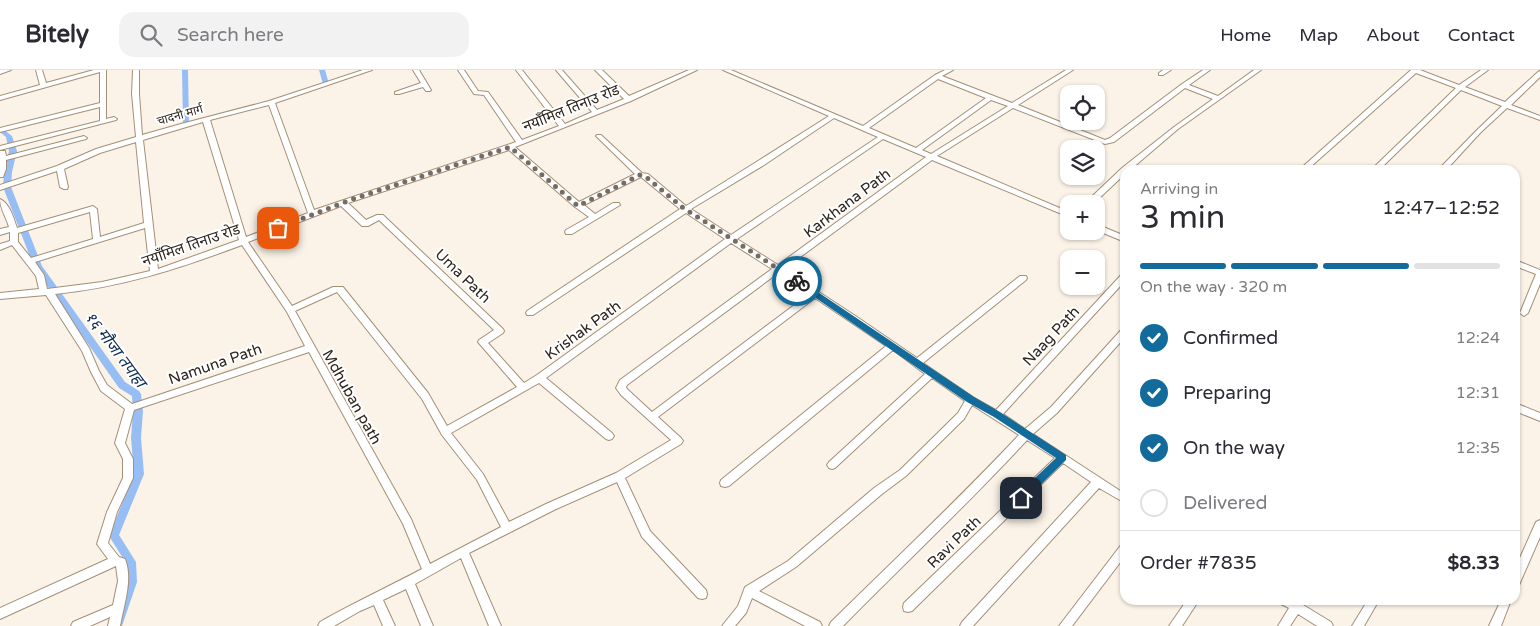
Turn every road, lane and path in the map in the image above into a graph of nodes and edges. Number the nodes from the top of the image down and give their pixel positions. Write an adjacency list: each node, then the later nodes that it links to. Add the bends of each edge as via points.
1 (8, 70): 21 (street)
2 (39, 70): 27 (street)
3 (102, 70): 27 (street); 36 (street)
4 (136, 70): 51 (street)
5 (369, 70): 35 (street, चादनी मार्ग)
6 (416, 70): 28 (street)
7 (461, 70): 52 (street, via 476,93 486,93)
8 (519, 70): 45 (street)
9 (560, 70): 39 (street)
10 (598, 70): 34 (street)
11 (694, 70): 34 (street, नयाँमिल तिनाउ रोड)
12 (726, 70): 40 (street)
13 (950, 70): 25 (street)
14 (1070, 70): 38 (street, Karkhana Path)
15 (1168, 70): 23 (street)
16 (1207, 70): 26 (street)
17 (1258, 70): 33 (street)
18 (1414, 70): 24 (street); 59 (street)
19 (1435, 70): 24 (street)
20 (1485, 70): 29 (street)
21 (0, 72)
22 (1540, 73): 37 (street)
23 (1161, 74)
24 (1429, 75): 29 (street)
25 (937, 76): 31 (street); 46 (street)
26 (1184, 85): 33 (street); 38 (street, via 1109,142)
27 (42, 86): 32 (street)
28 (426, 87): 30 (street)
29 (1461, 87): 37 (street); 60 (street)
30 (397, 93)
31 (991, 97): 38 (street); 54 (street)
32 (0, 98)
33 (1218, 98): 58 (street)
34 (629, 100): 39 (street, नयाँमिल तिनाउ रोड)
35 (271, 102): 43 (street, चादनी मार्ग); 75 (street)
36 (103, 104): 44 (street); 47 (street)
37 (1507, 104): 42 (street); 61 (street)
38 (1012, 106): 57 (street, Karkhana Path)
39 (596, 113): 45 (street, नयाँमिल तिनाउ रोड)
40 (832, 116): 46 (street); 73 (street)
41 (114, 118): 44 (street)
42 (1540, 118)
43 (206, 119): 51 (street, चादनी मार्ग); 86 (street, Mdhuban path)
44 (103, 121): 55 (street, via 20,142)
45 (563, 126): 52 (street, नयाँमिल तिनाउ रोड)
46 (863, 129): 49 (street)
47 (1, 130)
48 (599, 136): 64 (street)
49 (882, 137): 54 (street); 83 (street)
50 (84, 138): 56 (street)
51 (139, 139): 62 (street, चादनी मार्ग); 77 (street)
52 (520, 143): 53 (street, नयाँमिल तिनाउ रोड)
53 (510, 147): 70 (street, नयाँमिल तिनाउ रोड); 71 (street)
54 (916, 151): 57 (street)
55 (1, 152): 56 (street); 63 (street)
56 (14, 155)
57 (931, 157): 74 (street); 91 (street, Karkhana Path)
58 (1131, 165)
59 (1310, 165)
60 (1380, 165)
61 (1447, 165)
62 (60, 168): 66 (street); 67 (street, चादनी मार्ग)
63 (1, 172)
64 (640, 175): 71 (street); 73 (street, via 652,180)
65 (1120, 175): 68 (street)
66 (64, 187)
67 (0, 188)
68 (1098, 195)
69 (0, 203): 78 (street, via 8,212)
70 (343, 203): 75 (street, नयाँमिल तिनाउ रोड); 108 (street, Uma Path, via 365,224 380,217 500,331 482,342)
71 (578, 206): 76 (street)
72 (616, 206): 76 (street)
73 (686, 209): 83 (street); 100 (street)
74 (1060, 211)
75 (312, 214): 86 (street, नयाँमिल तिनाउ रोड)
76 (595, 217): 81 (street)
77 (147, 225): 84 (street); 92 (street)
78 (13, 230): 80 (street); 84 (street, via 93,209); 85 (street)
79 (1105, 231): 82 (street)
80 (0, 232)
81 (569, 232)
82 (1120, 237)
83 (731, 239): 91 (street); 107 (street, Krishak Path)
84 (97, 240): 88 (street)
85 (14, 242): 87 (street); 89 (street)
86 (244, 242): 92 (street, नयाँमिल तिनाउ रोड); 99 (street, Mdhuban path)
87 (0, 247)
88 (44, 256): 89 (street)
89 (30, 261): 96 (street)
90 (1520, 265): 93 (street)
91 (780, 270): 97 (street); 113 (street, Karkhana Path, via 623,383 621,388 624,392)
92 (154, 272): 96 (street, नयाँमिल तिनाउ रोड)
93 (1540, 273): 101 (street)
94 (1024, 278): 105 (street)
95 (1120, 281): 112 (street, Naag Path)
96 (50, 292): 98 (street, नयाँमिल तिनाउ रोड); 110 (street, via 86,350 104,388)
97 (815, 294): 103 (street); 113 (street)
98 (0, 296)
99 (290, 310): 104 (street, Mdhuban path); 115 (street, via 340,289 425,396)
100 (530, 313)
101 (1524, 313)
102 (1120, 337): 116 (street, via 1054,410)
103 (892, 346): 105 (street); 122 (street)
104 (309, 348): 110 (street, Namuna Path); 129 (street, Mdhuban path, via 407,522)
105 (918, 362): 106 (street)
106 (932, 373): 109 (street); 119 (street)
107 (540, 378): 108 (street, Krishak Path); 117 (street)
108 (523, 388): 115 (street, Krishak Path)
109 (970, 400): 112 (street); 132 (street, via 961,416 904,473 792,564)
110 (130, 408): 128 (street, via 120,443 128,459 128,478 102,544)
111 (1520, 409): 114 (street)
112 (997, 415): 116 (street)
113 (653, 416): 120 (street, via 678,441)
114 (1540, 417)
115 (445, 432): 125 (street, via 480,478)
116 (1026, 434): 118 (street); 151 (street, via 978,486)
117 (609, 436)
118 (1063, 457): 121 (street); 139 (street, Ravi Path)
119 (832, 465)
120 (619, 476): 125 (street); 133 (street, via 646,534)
121 (1099, 482): 123 (street); 152 (street)
122 (725, 483)
123 (1120, 496)
124 (1540, 525): 130 (street)
125 (507, 528): 126 (street)
126 (462, 550): 129 (street); 148 (street)
127 (1120, 554): 153 (street)
128 (116, 561): 141 (street, via 121,562 123,581); 142 (street)
129 (427, 570): 131 (street)
130 (1520, 570)
131 (408, 581): 134 (street); 147 (street)
132 (749, 591): 149 (street, via 742,609); 150 (street)
133 (702, 594)
134 (376, 598): 143 (street); 146 (street)
135 (1190, 605): 154 (street)
136 (1293, 605): 140 (street)
137 (1371, 605): 157 (street)
138 (1504, 605): 158 (street)
139 (908, 607)
140 (1296, 607): 155 (street); 156 (street)
141 (116, 610): 144 (street); 145 (street)
142 (0, 614)
143 (330, 625)
144 (77, 626)
145 (114, 626)
146 (389, 626)
147 (427, 626)
148 (495, 626)
149 (728, 626)
150 (816, 626)
151 (835, 626)
152 (966, 626)
153 (1064, 626)
154 (1175, 626)
155 (1284, 626)
156 (1327, 626)
157 (1358, 626)
158 (1495, 626)

